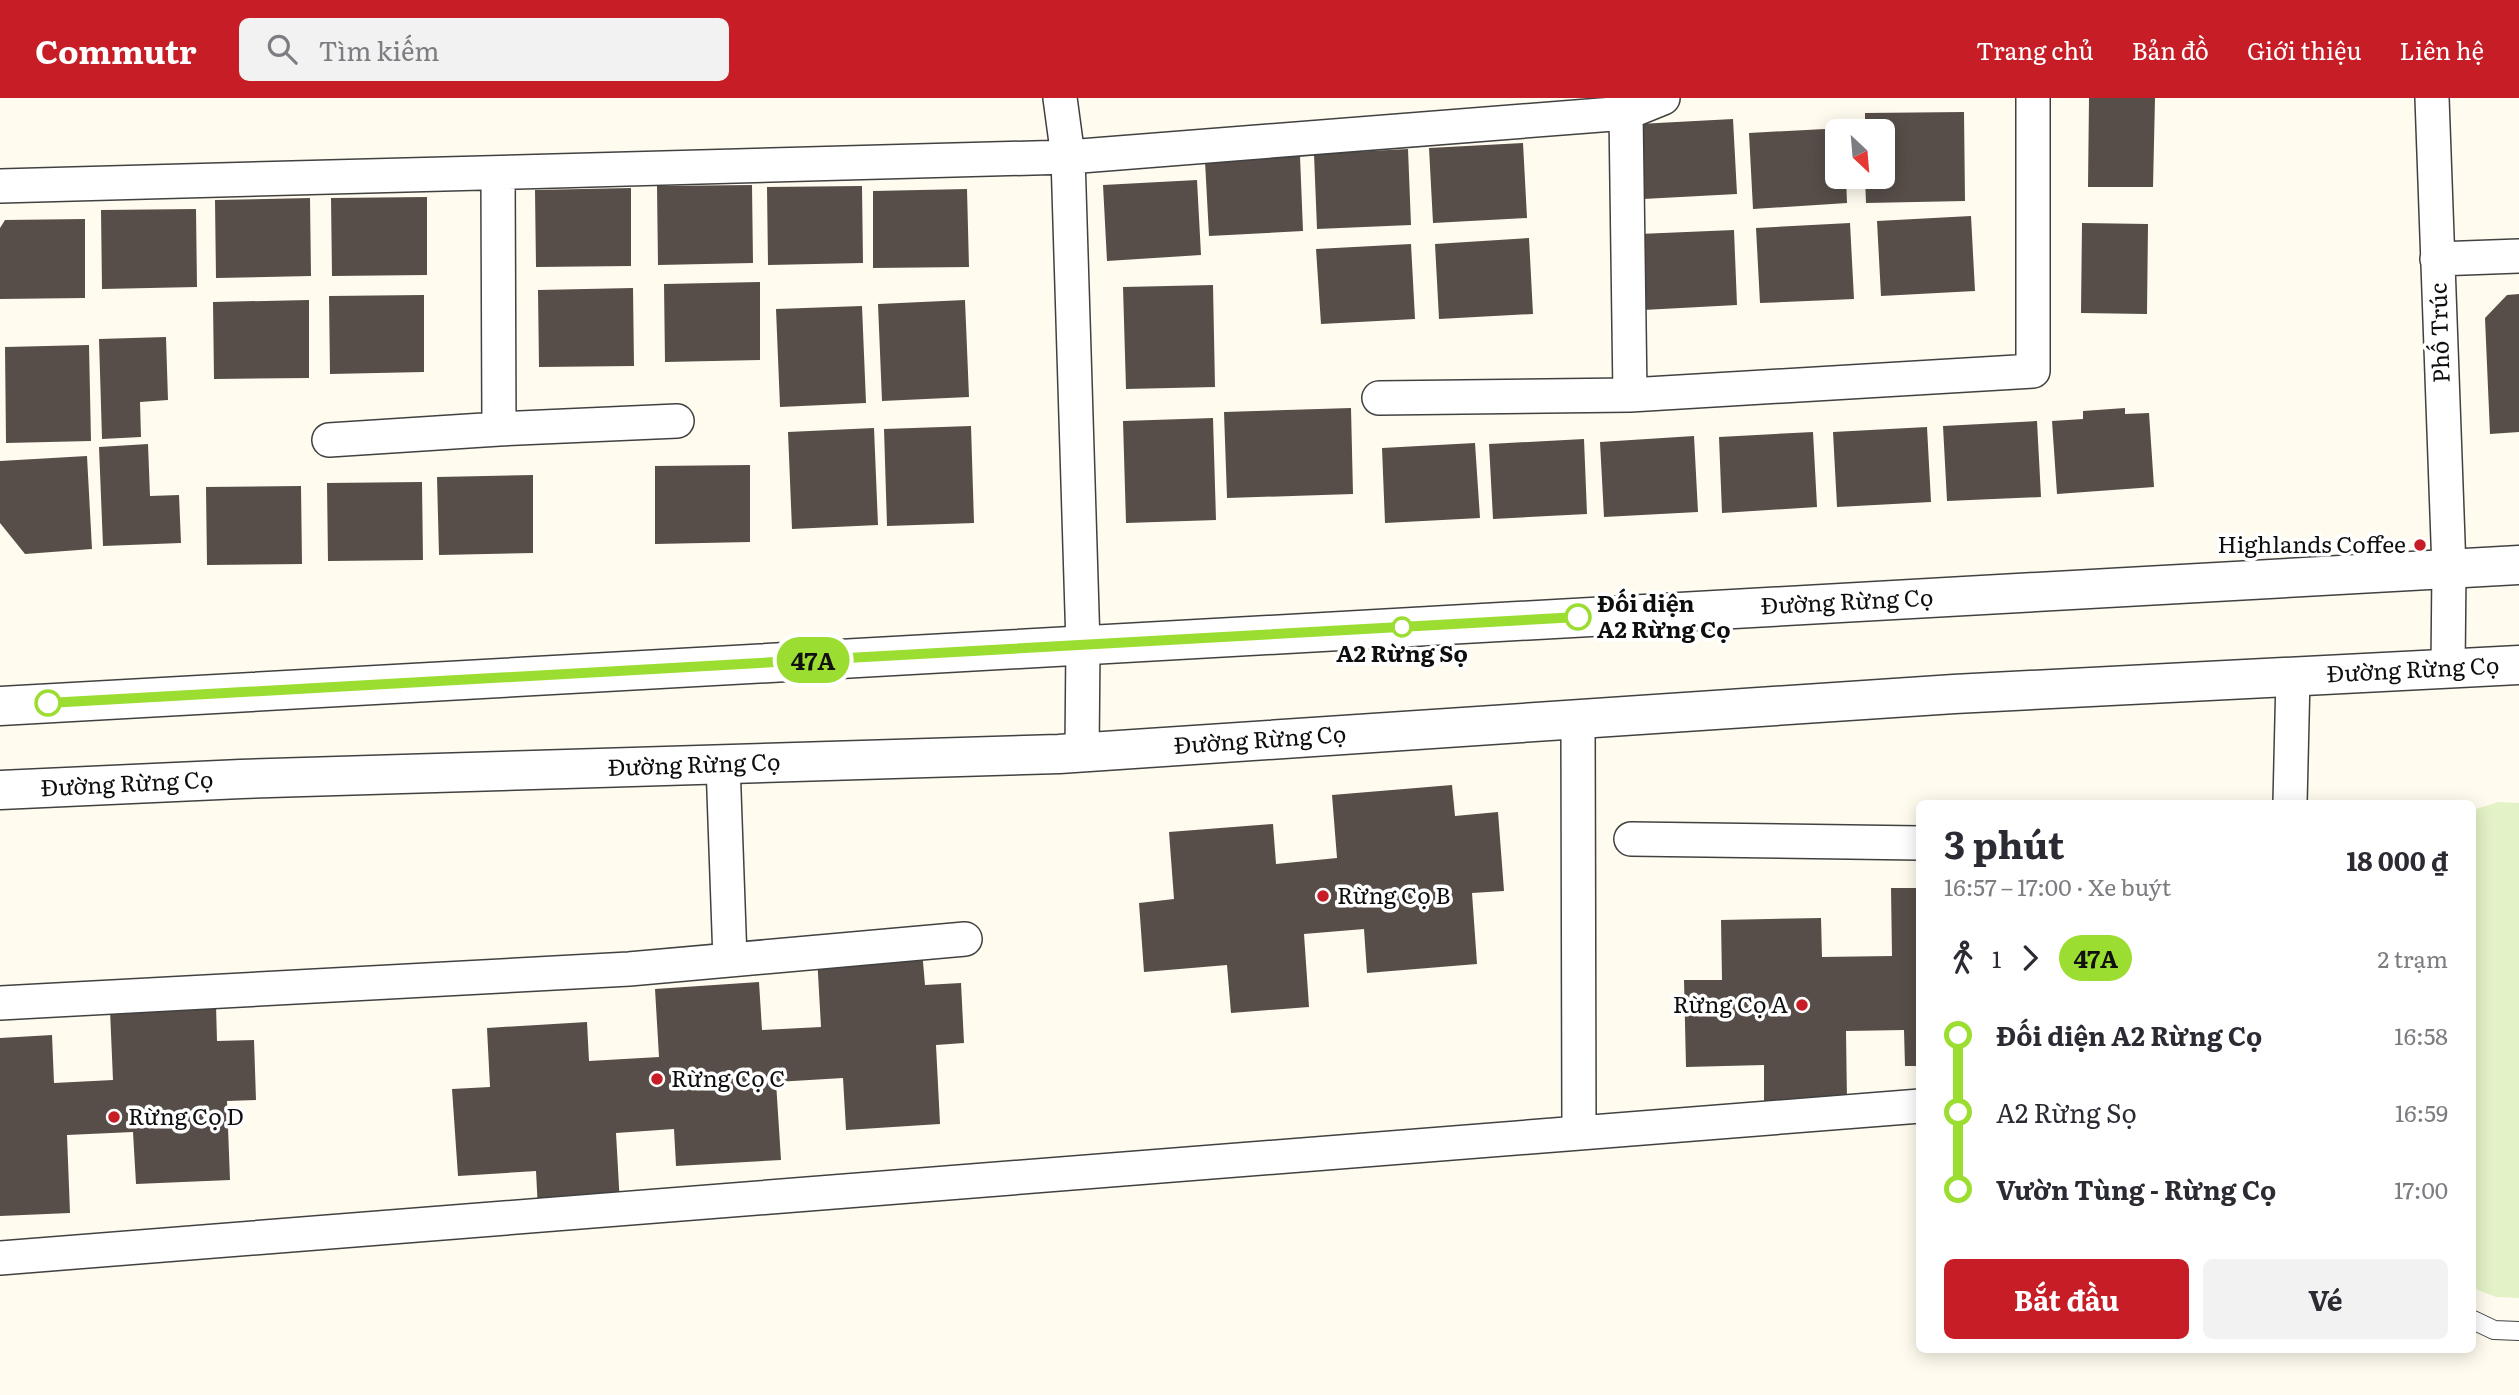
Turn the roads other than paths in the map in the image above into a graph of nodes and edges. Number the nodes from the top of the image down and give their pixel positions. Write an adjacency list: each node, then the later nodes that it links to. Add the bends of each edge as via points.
1 (1060, 98): 6 (street)
2 (1663, 98): 5 (street)
3 (2033, 98): 11 (street, via 2033,371)
4 (2432, 98): 10 (street, Phố Trúc)
5 (1626, 113): 6 (street); 11 (street)
6 (1068, 158): 7 (street); 18 (street)
7 (498, 173): 8 (street); 14 (street)
8 (0, 186)
9 (2519, 256): 10 (street)
10 (2437, 259): 17 (street, Phố Trúc)
11 (1630, 395): 12 (street)
12 (1380, 398)
13 (677, 421): 14 (street)
14 (499, 429): 15 (street)
15 (329, 440)
16 (2519, 565): 17 (street, Đường Rừng Cọ)
17 (2449, 569): 18 (street, Đường Rừng Cọ); 20 (street, Phố Trúc)
18 (1083, 645): 22 (street, Đường Rừng Cọ); 24 (street)
19 (2519, 665): 20 (street, Đường Rừng Cọ)
20 (2448, 668): 21 (street, Đường Rừng Cọ)
21 (2293, 677): 23 (street, Đường Rừng Cọ); 27 (street)
22 (0, 706)
23 (1578, 719): 24 (street, Đường Rừng Cọ); 34 (street)
24 (1082, 752): 25 (street, Đường Rừng Cọ)
25 (723, 764): 26 (street, Đường Rừng Cọ); 31 (street)
26 (0, 790)
27 (2290, 800)
28 (1631, 839): 29 (street)
29 (1916, 843)
30 (965, 939): 31 (street)
31 (730, 960): 32 (street)
32 (0, 1003)
33 (1916, 1106): 34 (street)
34 (1579, 1133): 35 (street)
35 (0, 1258)
36 (2476, 1321): 37 (lane, via 2494,1330)
37 (2519, 1331)

